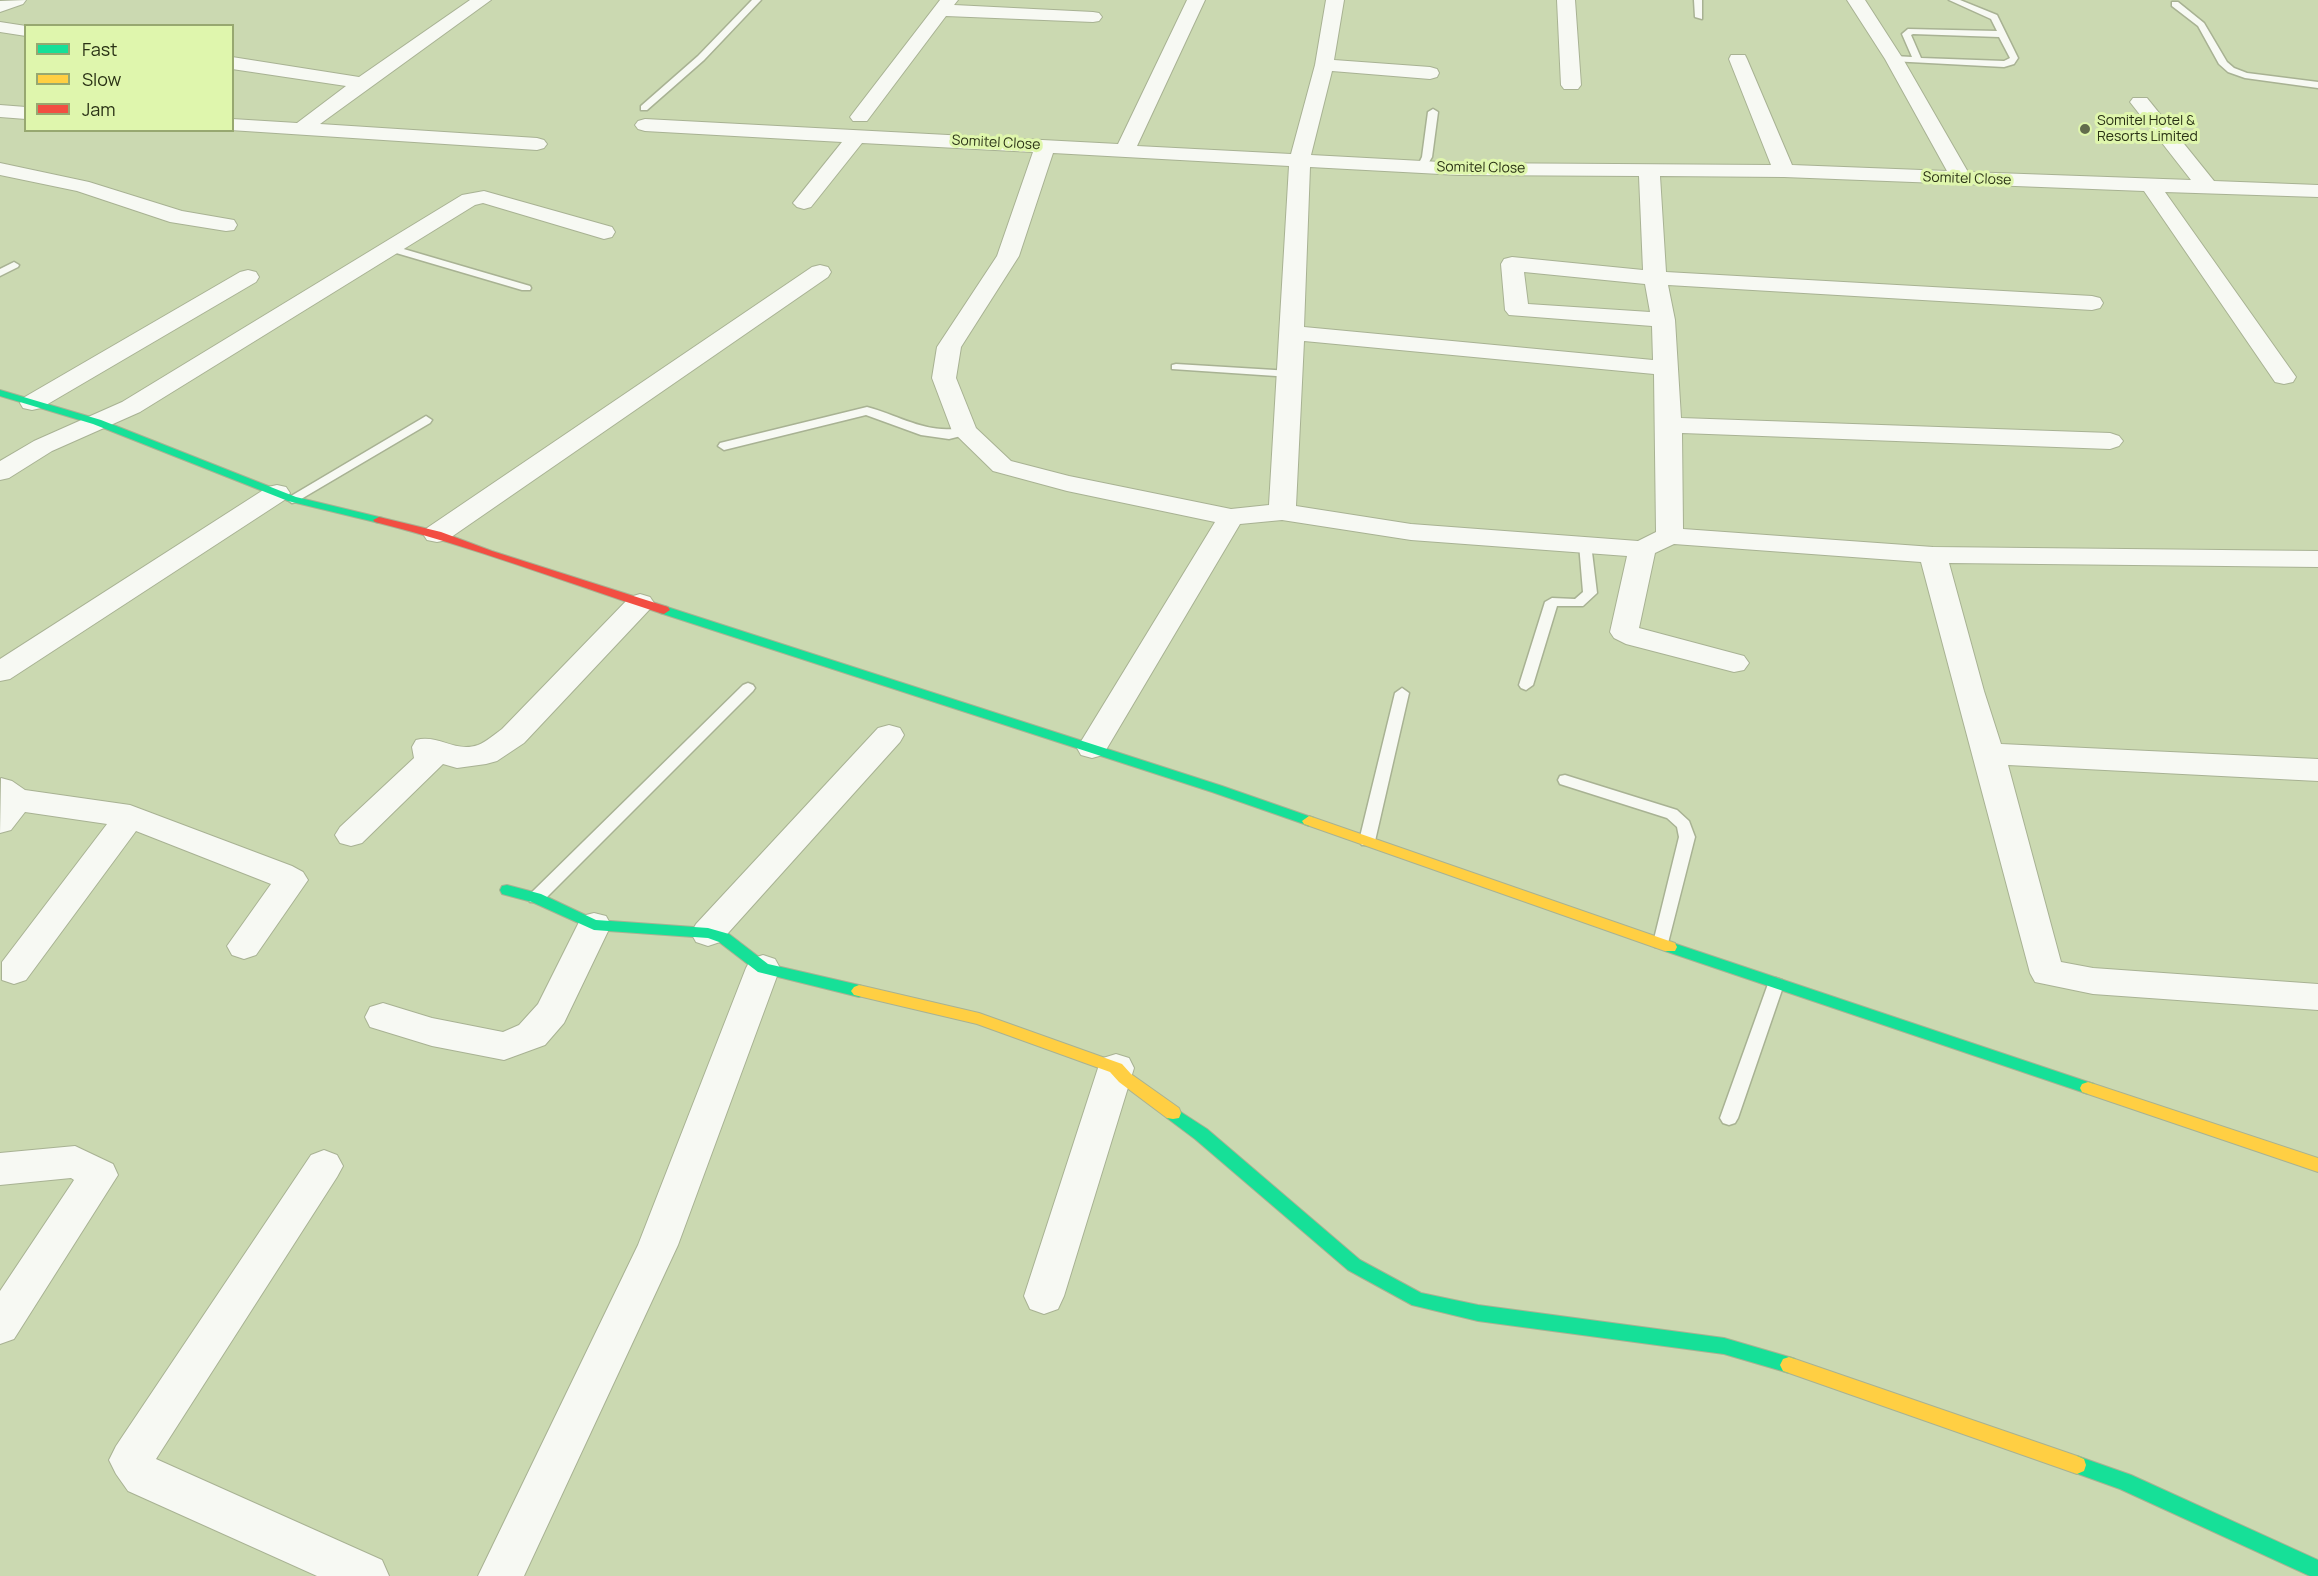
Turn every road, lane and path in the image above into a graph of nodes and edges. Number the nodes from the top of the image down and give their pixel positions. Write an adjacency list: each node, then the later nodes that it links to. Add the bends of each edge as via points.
1 (17, 0): 13 (street)
2 (757, 0): 32 (lane)
3 (1196, 0): 38 (street)
4 (1335, 0): 23 (street)
5 (1566, 0): 26 (street)
6 (1698, 0): 15 (lane)
7 (1856, 0): 20 (street)
8 (1953, 0): 18 (lane, via 1994,17)
9 (451, 2): 10 (street)
10 (477, 3): 25 (street)
11 (2175, 4): 27 (lane, via 2201,25 2223,64 2231,69 2245,75)
12 (945, 5): 14 (street); 34 (street)
13 (0, 7)
14 (1093, 17)
15 (1699, 17)
16 (0, 27): 17 (street)
17 (24, 31)
18 (2002, 34): 21 (lane, via 2014,58 2011,62); 21 (lane, via 1911,31 1906,34)
19 (1738, 59): 42 (street)
20 (1894, 59): 21 (lane); 44 (street)
21 (1918, 60)
22 (234, 63): 25 (street)
23 (1324, 65): 24 (street); 39 (street)
24 (1430, 74)
25 (364, 83): 35 (street)
26 (1570, 85)
27 (2318, 85)
28 (2140, 102): 46 (street)
29 (0, 111): 31 (street)
30 (1433, 112): 40 (lane)
31 (24, 113)
32 (644, 116): 34 (street, Somitel Close)
33 (234, 125): 35 (street)
34 (859, 126): 37 (street, Somitel Close); 48 (street)
35 (302, 129): 36 (street)
36 (537, 144)
37 (1046, 145): 38 (street, Somitel Close); 70 (street, via 1008,256 949,347 944,378)
38 (1125, 150): 39 (street, Somitel Close)
39 (1300, 159): 40 (street, Somitel Close); 60 (street)
40 (1422, 167): 43 (street, Somitel Close)
41 (0, 169): 49 (street, via 82,186 178,217)
42 (1784, 171): 43 (street, Somitel Close); 44 (street, Somitel Close)
43 (1649, 172): 56 (street)
44 (1962, 179): 45 (street, Somitel Close)
45 (2150, 185): 46 (street, Somitel Close); 64 (street)
46 (2208, 186): 47 (street, Somitel Close)
47 (2314, 195)
48 (804, 203)
49 (226, 225)
50 (604, 232): 51 (street, via 476,197)
51 (390, 248): 57 (lane); 68 (street, via 131,406)
52 (14, 265): 54 (lane)
53 (820, 272): 77 (street)
54 (0, 273)
55 (248, 277): 66 (street)
56 (1655, 278): 58 (street); 59 (street); 59 (street, via 1512,264 1517,310)
57 (526, 288)
58 (2092, 303)
59 (1663, 320): 62 (street)
60 (1293, 333): 62 (street); 63 (street)
61 (1176, 367): 63 (lane)
62 (1665, 368): 69 (street)
63 (1291, 374): 75 (street)
64 (2284, 376)
65 (0, 393): 66 (street)
66 (32, 403): 68 (street)
67 (426, 420): 74 (lane)
68 (97, 422): 73 (street, via 43,446); 74 (street)
69 (1669, 425): 71 (street); 78 (street)
70 (965, 431): 72 (lane, via 949,435 921,431 867,411); 76 (street, via 1002,466)
71 (2110, 441)
72 (724, 446)
73 (0, 472)
74 (285, 496): 77 (street); 85 (street)
75 (1282, 512): 76 (street); 79 (street, via 1411,532)
76 (1231, 517): 90 (street)
77 (437, 534): 83 (street)
78 (1670, 536): 80 (street); 81 (street)
79 (1585, 544): 80 (street); 86 (lane, via 1590,593 1578,603 1552,602)
80 (1642, 549): 84 (street, via 1624,632)
81 (1933, 555): 82 (street); 91 (street)
82 (2318, 559)
83 (640, 603): 90 (street); 96 (street, via 513,736 486,754 458,758 427,747 430,761)
84 (1734, 663)
85 (0, 672)
86 (1526, 685)
87 (748, 688): 99 (lane)
88 (1402, 693): 97 (lane)
89 (889, 735): 101 (street)
90 (1092, 748): 97 (street)
91 (1989, 754): 92 (street); 107 (street, via 2047,973 2093,981)
92 (2318, 771)
93 (1565, 780): 102 (lane, via 1672,814 1684,825 1687,837)
94 (6, 804): 95 (street)
95 (130, 816): 103 (street, via 291,880); 105 (street)
96 (351, 835)
97 (1367, 841): 102 (street)
98 (507, 890): 99 (street)
99 (536, 898): 100 (street)
100 (594, 926): 101 (street); 108 (street, via 551,1013 532,1035 504,1046 432,1032)
101 (708, 933): 104 (street, via 724,938)
102 (1661, 943): 106 (street)
103 (244, 946)
104 (763, 968): 109 (street, via 980,1019); 118 (street, via 658,1245)
105 (14, 971)
106 (1776, 984): 110 (lane); 111 (street)
107 (2318, 997)
108 (383, 1017)
109 (1116, 1068): 114 (street); 116 (street, via 1202,1134 1354,1265 1418,1300 1478,1313 1724,1346 2124,1481)
110 (1729, 1118)
111 (2318, 1165)
112 (324, 1166): 117 (street, via 131,1460 143,1476)
113 (0, 1168): 115 (street, via 75,1162 99,1175)
114 (1044, 1296)
115 (0, 1326)
116 (2318, 1570)
117 (366, 1576)
118 (501, 1576)

